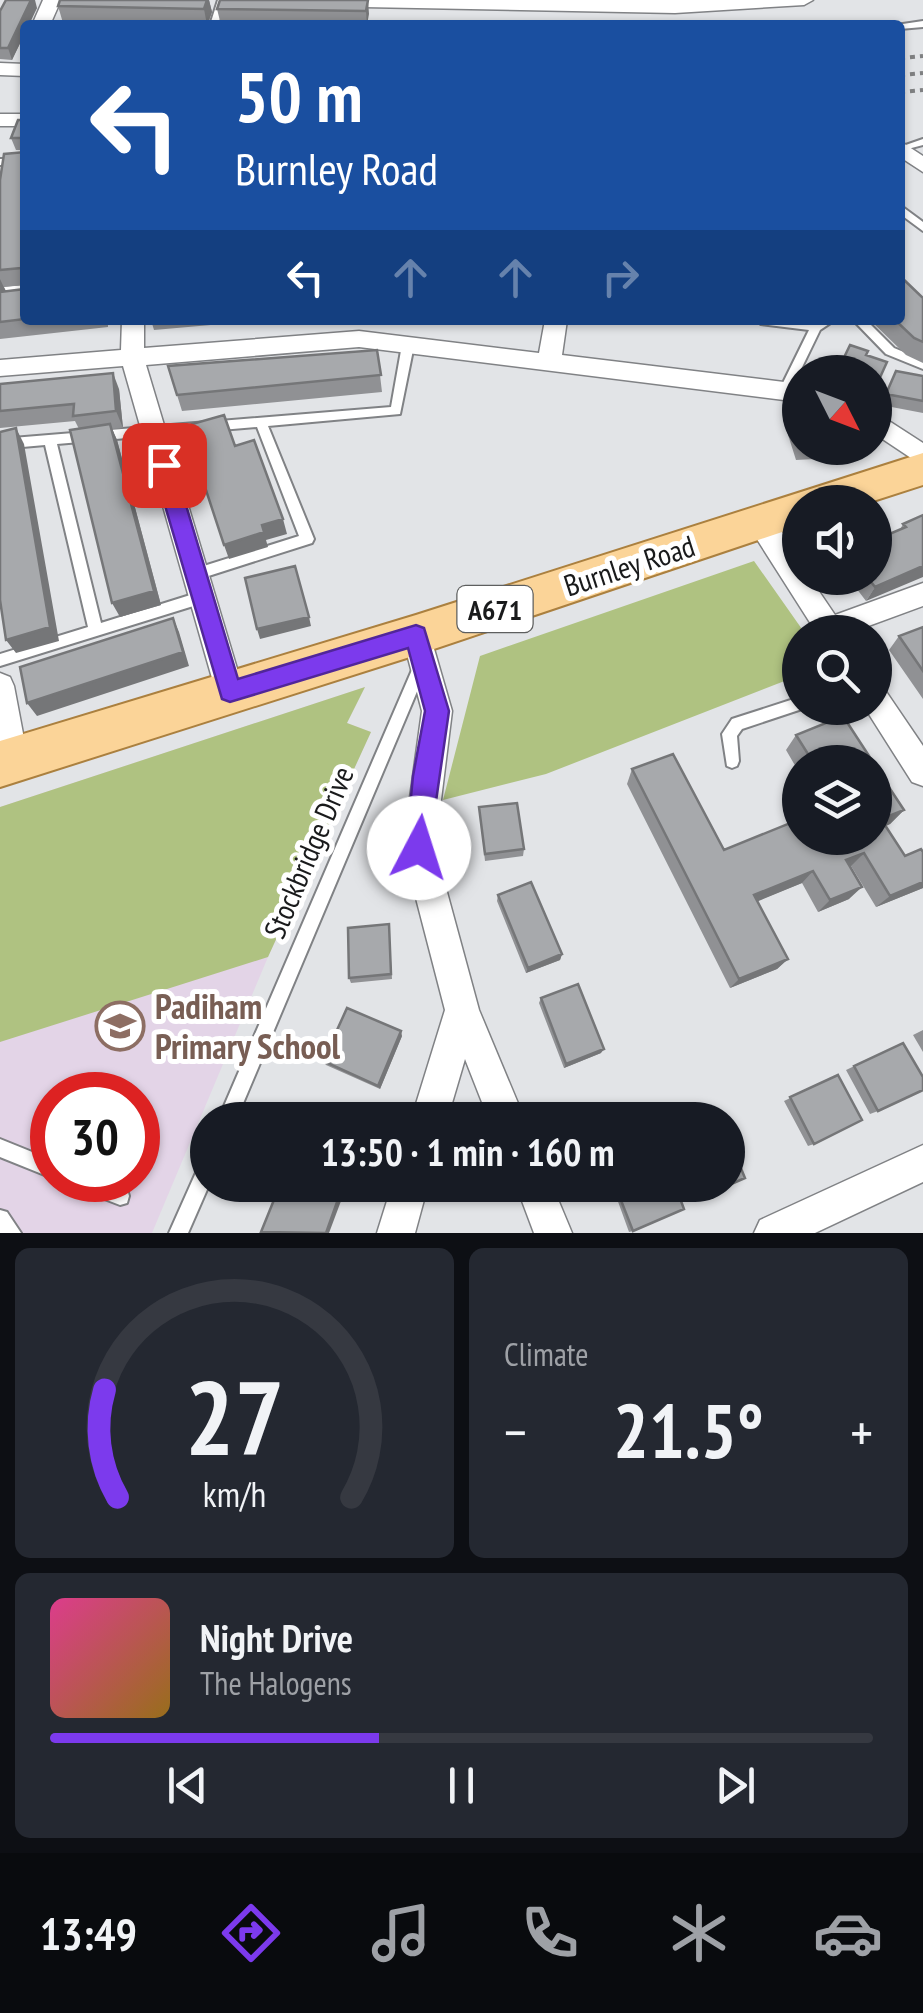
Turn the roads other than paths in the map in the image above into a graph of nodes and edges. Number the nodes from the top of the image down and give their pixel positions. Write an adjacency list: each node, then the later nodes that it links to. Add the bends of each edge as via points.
1 (257, 0): 3 (street)
2 (804, 0): 6 (street)
3 (329, 1): 4 (street)
4 (383, 1): 5 (street)
5 (510, 3): 6 (street)
6 (676, 11)
7 (909, 146): 8 (street)
8 (923, 166)
9 (133, 325): 18 (street)
10 (555, 325): 19 (street)
11 (800, 325): 14 (lane)
12 (820, 325): 14 (lane)
13 (864, 325): 20 (lane, via 890,350)
14 (816, 327): 17 (lane)
15 (308, 330): 16 (street); 18 (street)
16 (408, 345): 19 (street); 23 (lane, via 396,410)
17 (806, 355)
18 (132, 357): 21 (street); 24 (street)
19 (549, 362): 22 (street)
20 (923, 365)
21 (0, 368)
22 (782, 390)
23 (261, 423): 24 (lane); 32 (lane, via 307,539)
24 (153, 429): 26 (lane); 32 (street)
25 (892, 433): 28 (street)
26 (50, 439): 27 (lane); 36 (lane)
27 (0, 444)
28 (923, 456)
29 (923, 469): 30 (main road)
30 (874, 485)
31 (779, 516): 34 (street); 37 (main road, Burnley Road / A671)
32 (199, 586): 36 (lane); 40 (street)
33 (923, 594): 35 (street)
34 (823, 615)
35 (870, 615)
36 (96, 630): 38 (lane)
37 (419, 649): 40 (main road, Burnley Road / A671); 46 (street, via 437,711 419,848); 47 (lane, Stockbridge Drive)
38 (0, 660)
39 (0, 686): 44 (street)
40 (230, 692): 44 (main road, Burnley Road / A671)
41 (782, 709): 43 (lane, via 737,724 729,734)
42 (892, 725): 45 (street)
43 (732, 761)
44 (6, 762)
45 (923, 772)
46 (462, 1010): 48 (street); 49 (street)
47 (233, 1102)
48 (434, 1102)
49 (500, 1102)
50 (0, 1148): 51 (lane)
51 (30, 1160)
52 (923, 1163): 61 (street)
53 (191, 1202): 58 (lane)
54 (405, 1202): 59 (street)
55 (541, 1202): 60 (street)
56 (0, 1219): 57 (lane)
57 (12, 1233)
58 (178, 1233)
59 (396, 1233)
60 (554, 1233)
61 (773, 1233)

